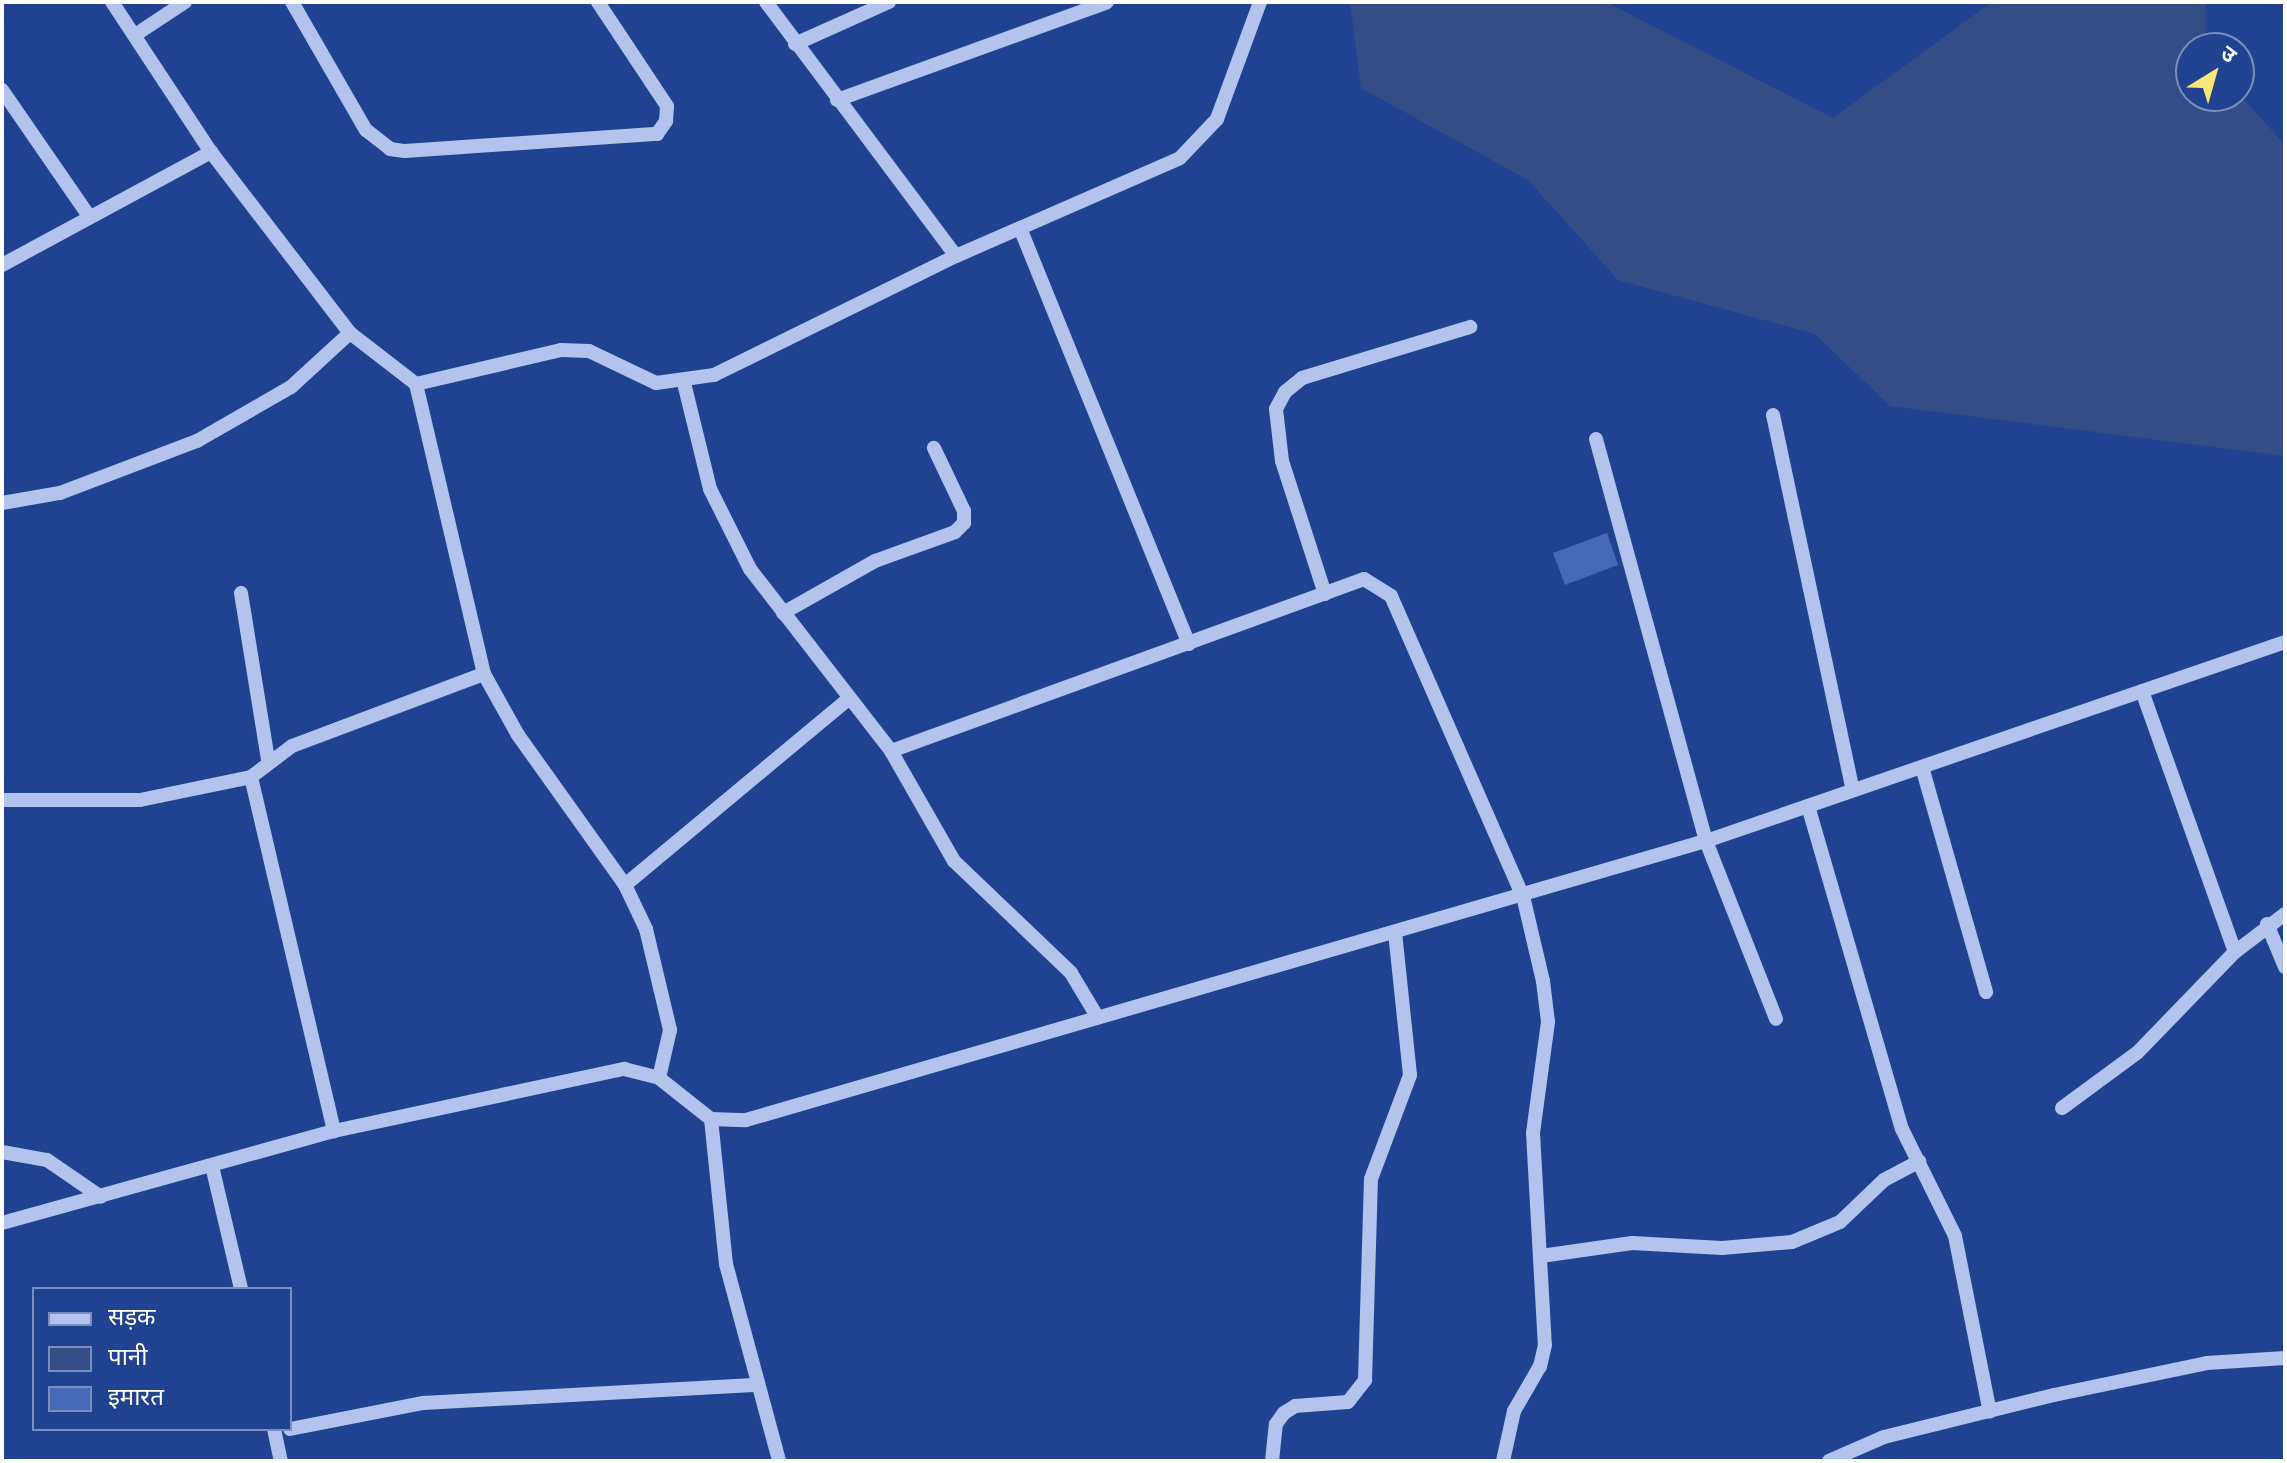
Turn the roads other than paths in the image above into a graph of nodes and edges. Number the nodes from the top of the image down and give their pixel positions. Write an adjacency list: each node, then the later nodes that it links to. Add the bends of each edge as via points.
1 (112, 2): 9 (street)
2 (185, 2): 9 (street)
3 (292, 2): 4 (street, via 366,130 390,149 405,151 657,134 666,121 667,106)
4 (598, 2)
5 (766, 2): 10 (street)
6 (889, 2): 10 (street)
7 (1107, 2): 12 (street)
8 (1260, 2): 15 (street, via 1217,119 1197,145 1180,158)
9 (135, 35): 13 (street)
10 (795, 44): 12 (street)
11 (2, 90): 14 (street)
12 (837, 100): 16 (street)
13 (211, 152): 14 (street); 19 (street)
14 (89, 216): 17 (street)
15 (1020, 228): 16 (street); 30 (street)
16 (956, 256): 20 (street, via 714,375)
17 (2, 265)
18 (1470, 327): 27 (street, via 1302,378 1285,392 1276,409 1282,461)
19 (350, 333): 21 (street); 25 (street, via 291,387 197,441 60,493)
20 (684, 383): 21 (street, via 656,383 589,351 561,350); 28 (street, via 721,516)
21 (416, 384): 31 (street)
22 (1773, 415): 38 (street)
23 (1596, 439): 41 (street)
24 (934, 448): 28 (street, via 964,511 964,523 955,532 875,561)
25 (2, 503)
26 (241, 593): 35 (street)
27 (1325, 594): 30 (street); 43 (street, via 1364,579 1378,583 1391,596)
28 (783, 613): 33 (street)
29 (2285, 642): 32 (street)
30 (1189, 644): 34 (street)
31 (484, 674): 35 (street, via 292,746); 42 (street, via 518,735)
32 (2142, 691): 36 (street); 47 (street)
33 (847, 700): 34 (street); 42 (street)
34 (891, 751): 50 (street, via 954,861 1071,973)
35 (268, 760): 37 (street)
36 (1922, 767): 38 (street); 49 (street)
37 (251, 777): 39 (street, via 140,800); 55 (street)
38 (1853, 790): 40 (street)
39 (2, 800)
40 (1808, 806): 41 (street); 57 (street, via 1892,1099)
41 (1706, 841): 43 (street); 51 (street)
42 (625, 885): 52 (street, via 646,929 667,1001 670,1030)
43 (1523, 896): 46 (street); 61 (street, via 1548,1022 1533,1133)
44 (2285, 914): 45 (street)
45 (2267, 924): 47 (street); 48 (street)
46 (1395, 933): 50 (street); 70 (street, via 1410,1075 1371,1179 1365,1380 1348,1402 1295,1406 1284,1413 1276,1424)
47 (2235, 952): 53 (street, via 2137,1053)
48 (2285, 967)
49 (1986, 992)
50 (1098, 1018): 54 (street, via 746,1120)
51 (1776, 1019)
52 (659, 1078): 54 (street); 55 (street, via 624,1069)
53 (2062, 1108)
54 (711, 1119): 64 (street, via 726,1264)
55 (334, 1131): 58 (street)
56 (2, 1152): 59 (street, via 47,1160)
57 (1919, 1161): 61 (street, via 1872,1189 1840,1222 1792,1242 1722,1248 1632,1243); 65 (street, via 1955,1236)
58 (212, 1166): 59 (street); 62 (street)
59 (101, 1197): 60 (street)
60 (2, 1223)
61 (1541, 1256): 71 (street, via 1545,1345 1540,1366 1514,1411)
62 (241, 1287)
63 (2285, 1358): 65 (street, via 2207,1363)
64 (754, 1385): 66 (street, via 423,1403); 68 (street)
65 (1990, 1412): 72 (street, via 1884,1437)
66 (292, 1428)
67 (282, 1431): 69 (street)
68 (773, 1459)
69 (281, 1461)
70 (1272, 1461)
71 (1503, 1461)
72 (1829, 1461)

